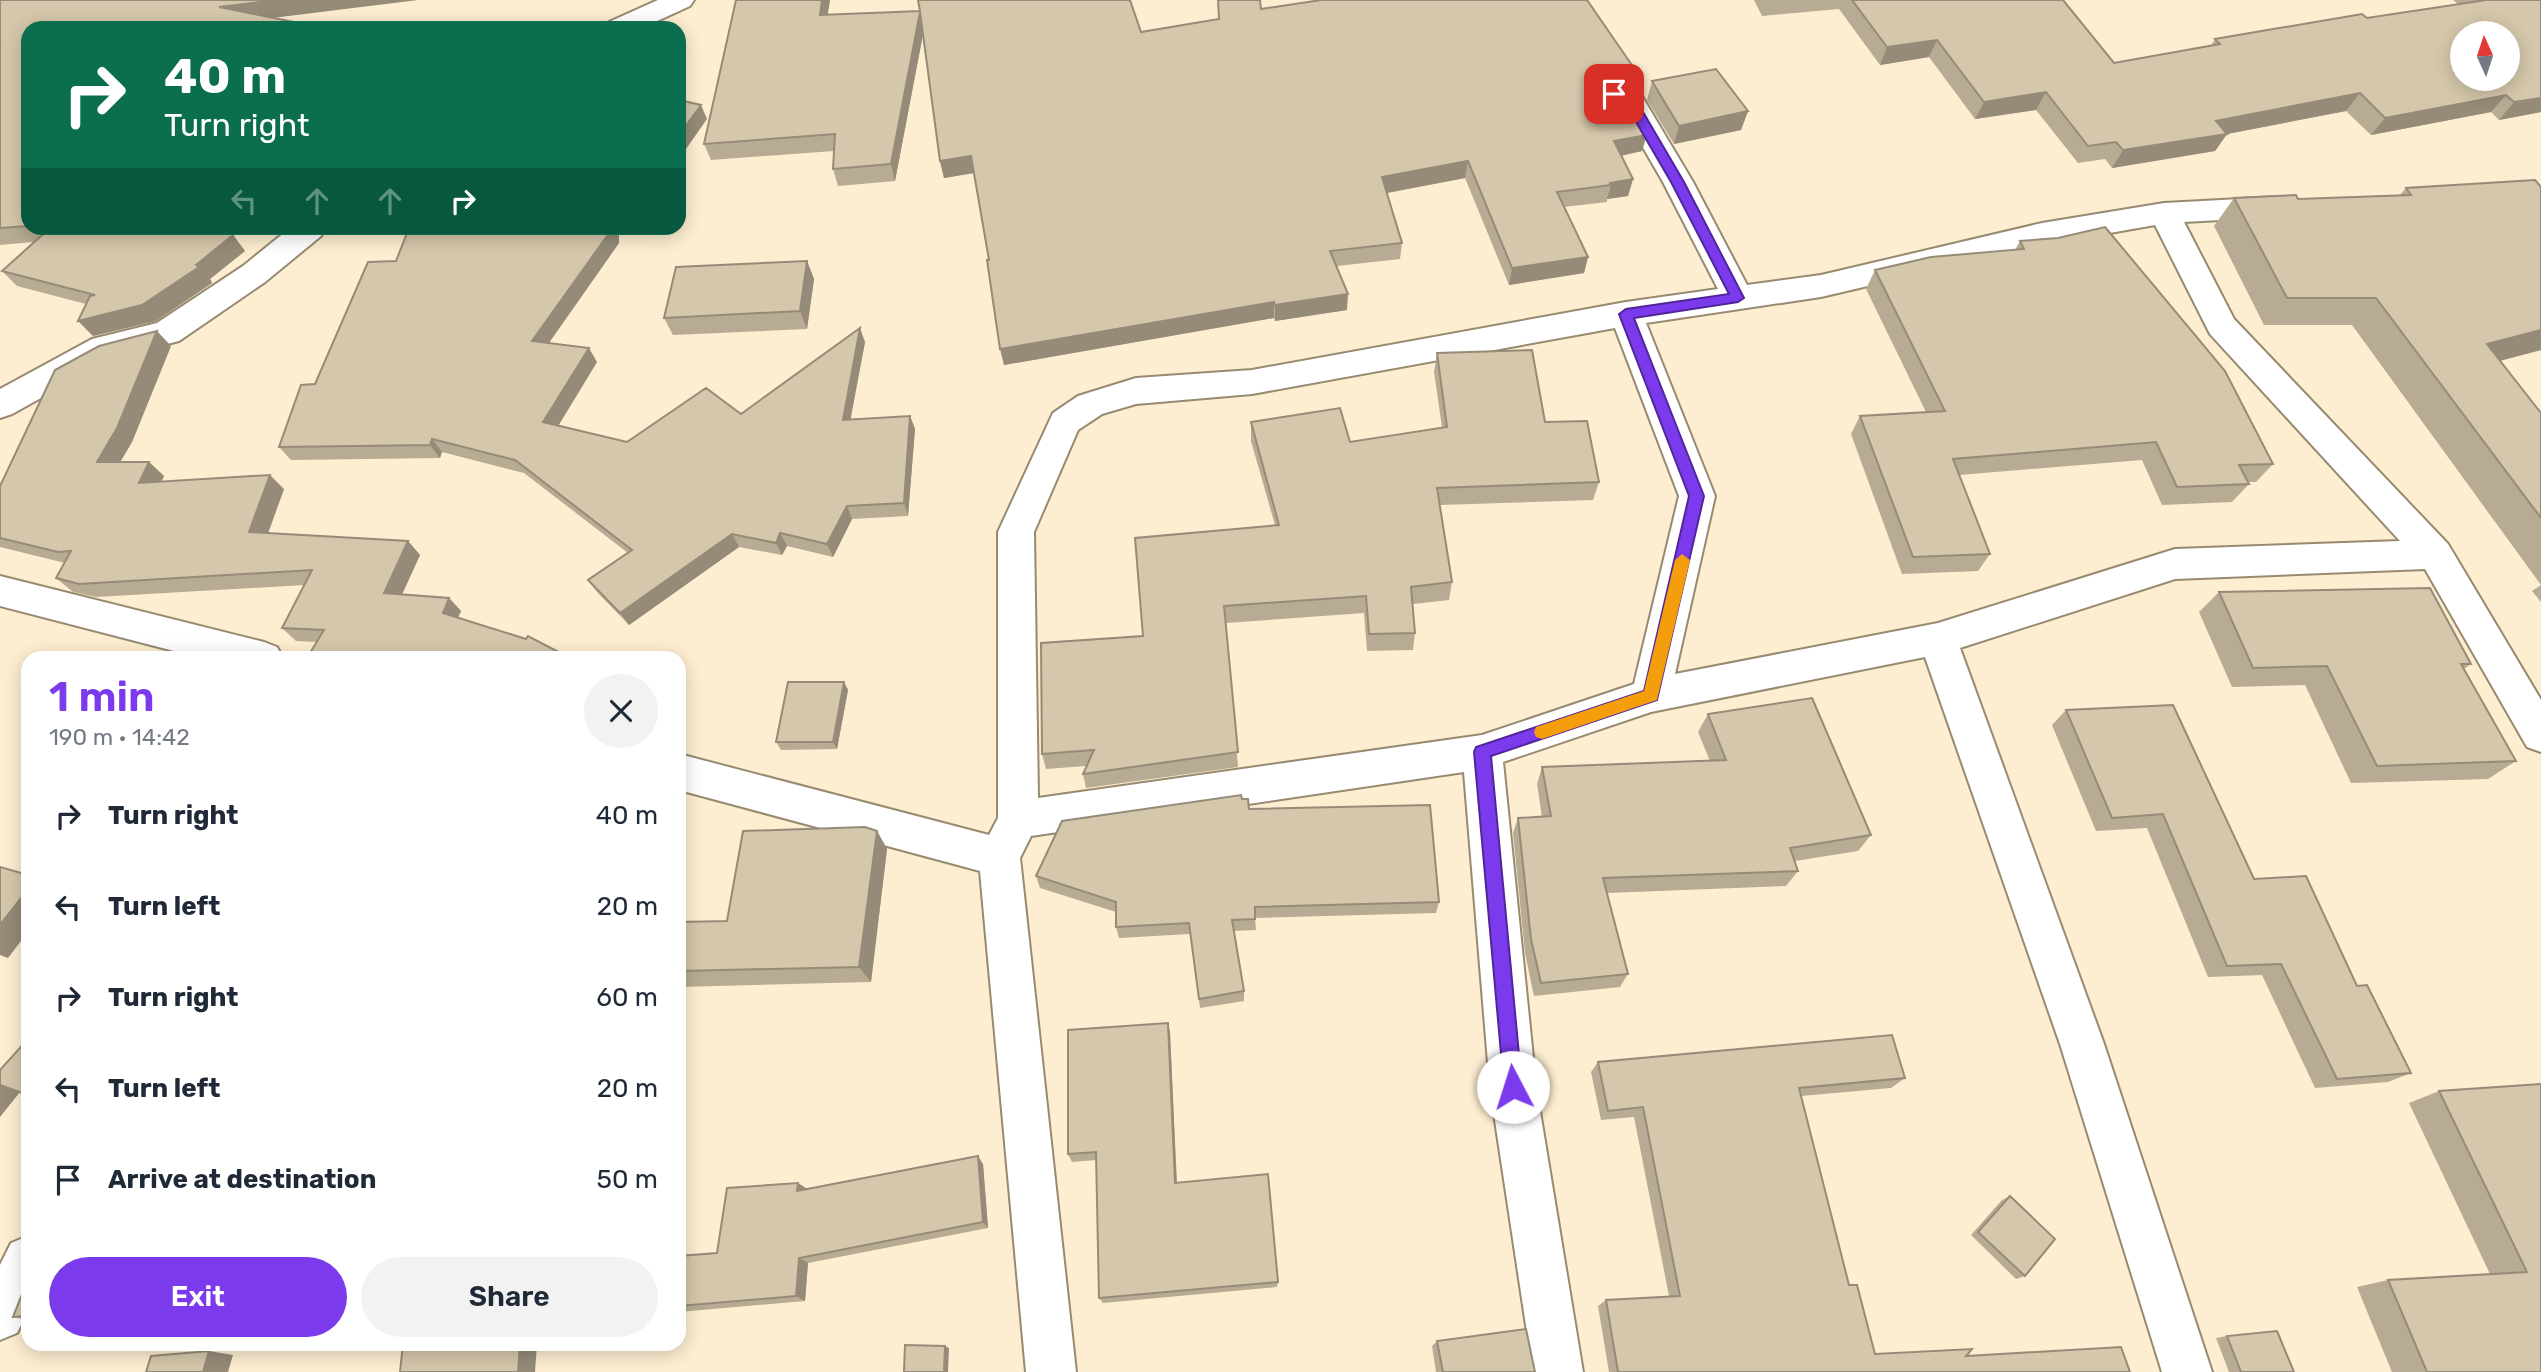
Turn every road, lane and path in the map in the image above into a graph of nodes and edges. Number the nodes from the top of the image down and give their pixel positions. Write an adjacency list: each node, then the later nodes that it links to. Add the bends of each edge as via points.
1 (680, 0): 2 (street)
2 (634, 21)
3 (1614, 94): 7 (street, via 1630,100)
4 (2312, 206): 5 (street)
5 (2164, 213): 7 (street, via 2042,234 1821,286); 10 (street, via 2222,326)
6 (301, 235): 9 (street, via 254,274 167,333 104,348)
7 (1738, 298): 8 (street)
8 (1626, 314): 14 (street, via 1697,496); 18 (street, via 1252,382 1136,391 1090,405 1065,422 1016,532)
9 (0, 405)
10 (2435, 554): 12 (street, via 2175,564); 15 (street)
11 (0, 591): 13 (street)
12 (1938, 639): 14 (street); 23 (street, via 2082,1044)
13 (236, 651)
14 (1651, 695): 16 (street)
15 (2541, 735)
16 (1482, 752): 18 (street); 22 (street, via 1513,1087)
17 (686, 773): 18 (street)
18 (1009, 838): 21 (street)
19 (21, 1274): 20 (street)
20 (0, 1316)
21 (1051, 1372)
22 (1558, 1372)
23 (2187, 1372)

